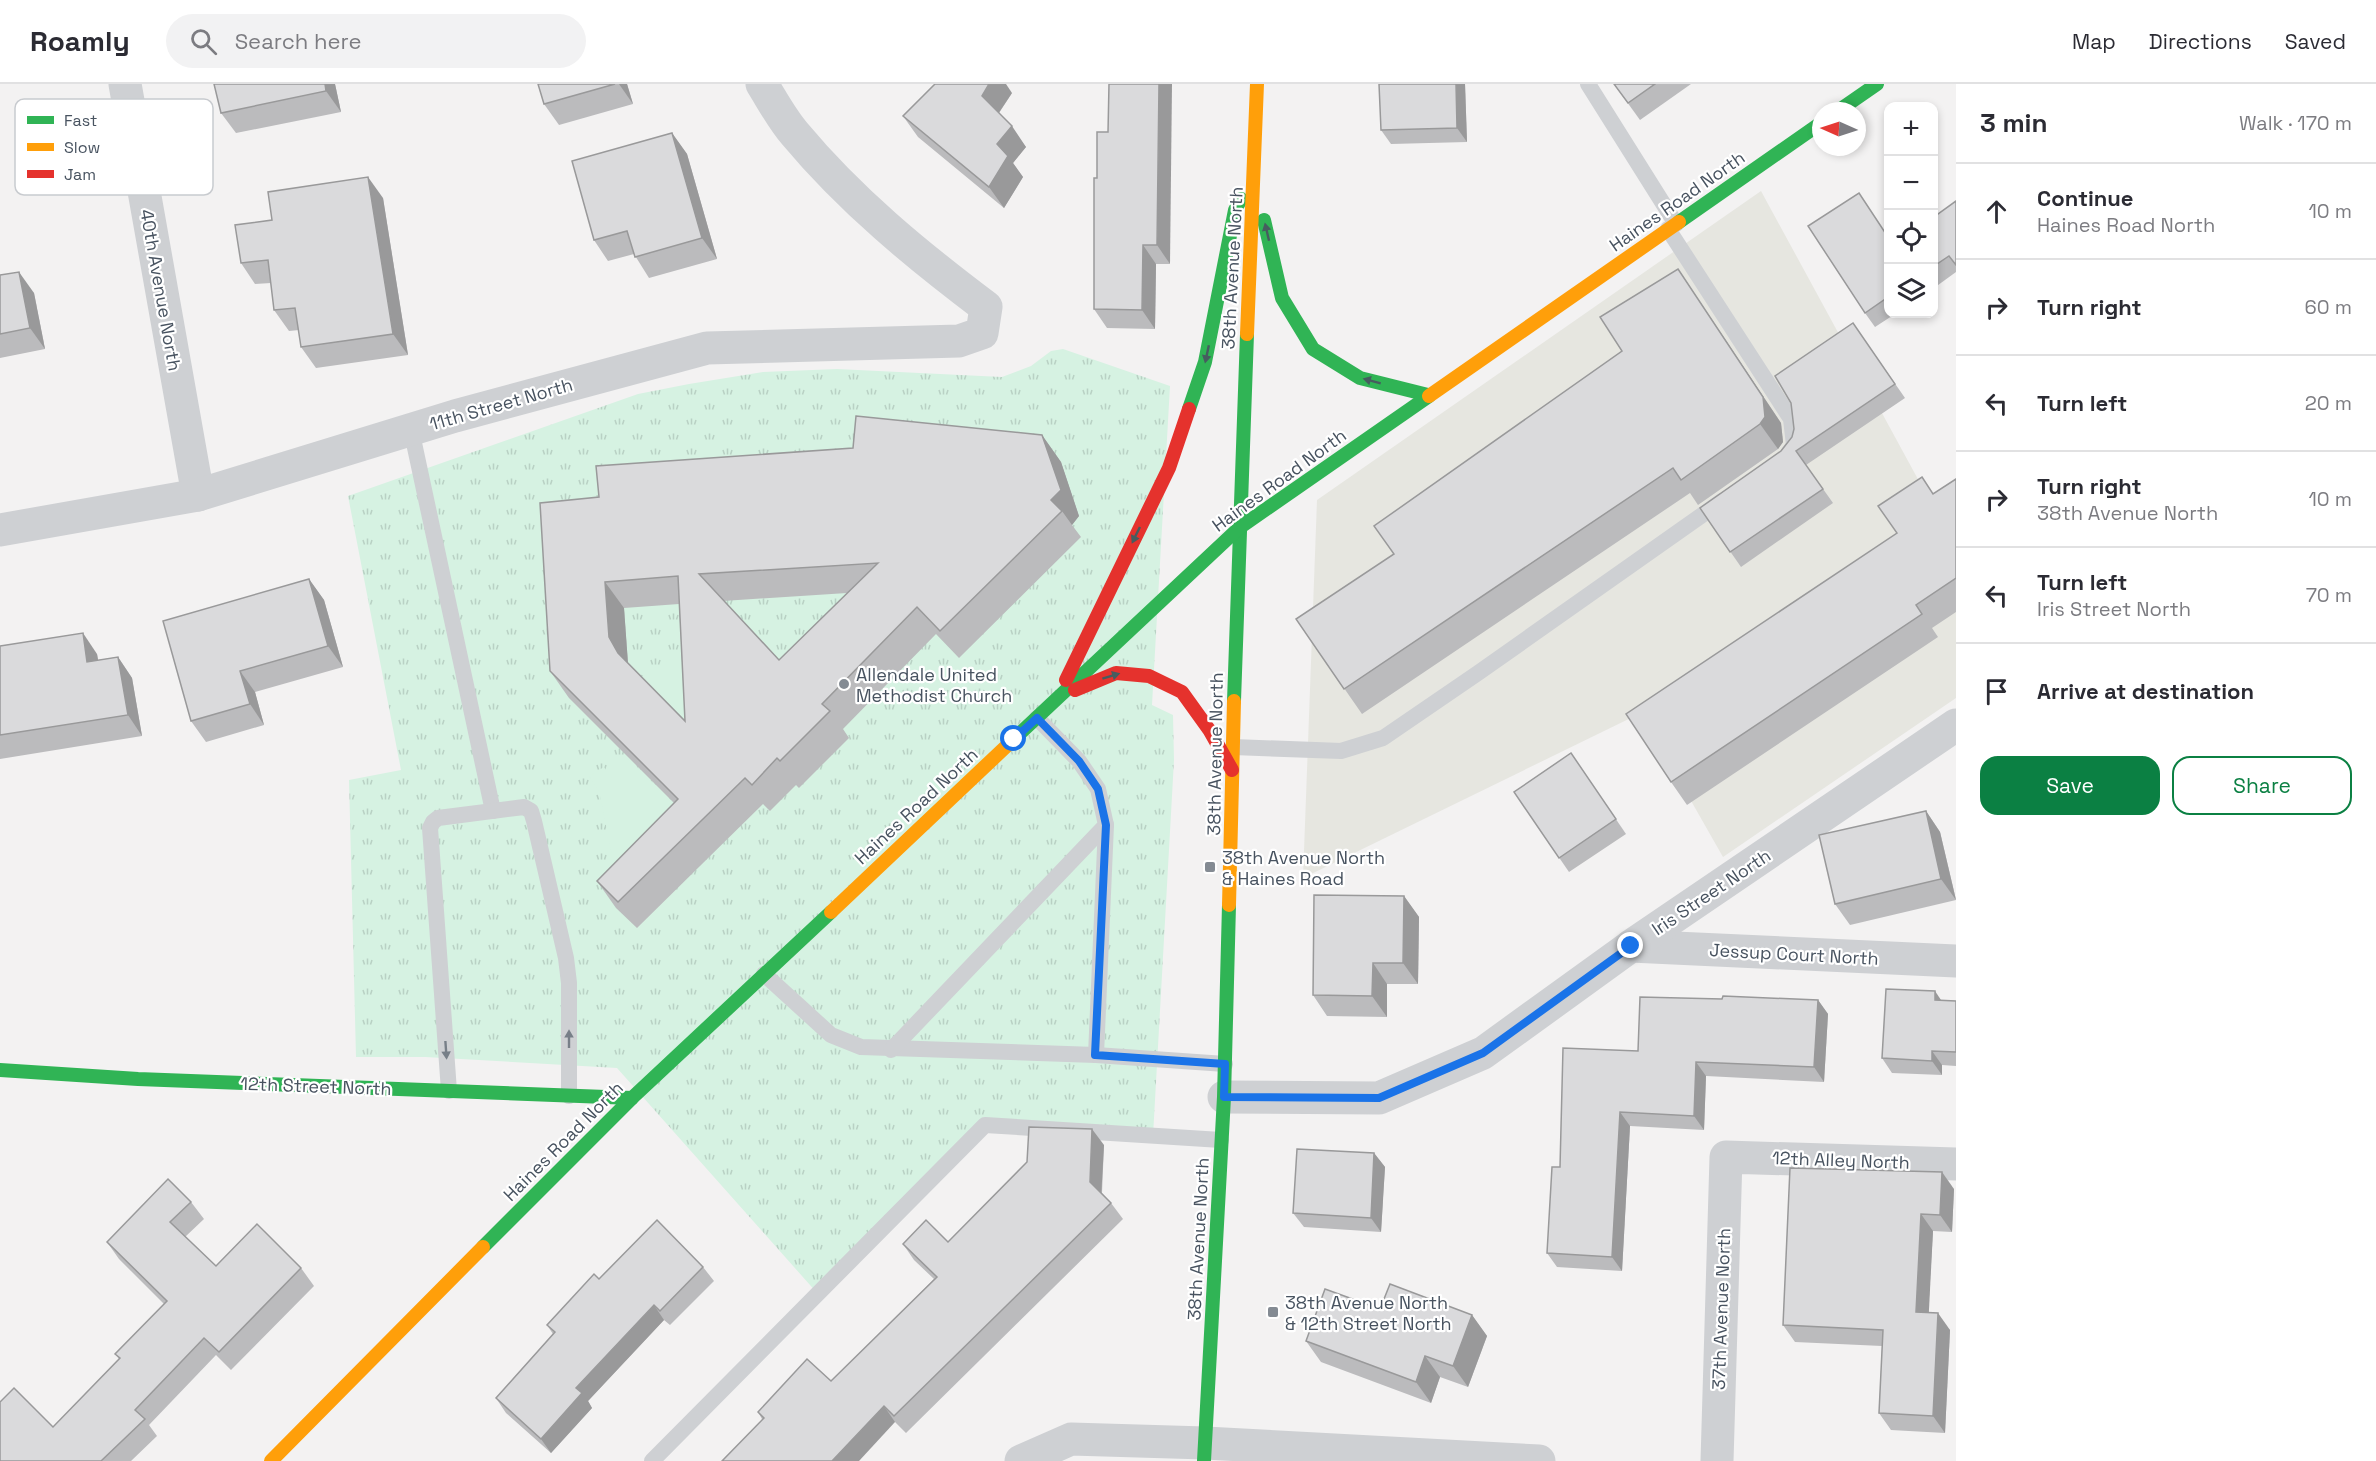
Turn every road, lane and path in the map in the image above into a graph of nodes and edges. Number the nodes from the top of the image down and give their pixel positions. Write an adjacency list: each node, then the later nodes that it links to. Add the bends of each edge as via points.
1 (125, 84): 6 (street, 40th Avenue North)
2 (762, 84): 13 (street, 11th Street North, via 794,133 870,213 986,307 982,333 959,341 707,348)
3 (1257, 84): 9 (street, 38th Avenue North)
4 (1588, 84): 11 (lane)
5 (1877, 84): 7 (street)
6 (128, 99)
7 (1851, 102)
8 (1812, 129): 11 (street, Haines Road North)
9 (1254, 177): 12 (street, one-way to 9, via 1360,378 1313,349 1282,298); 17 (street, 38th Avenue North); 19 (street, one-way to 19, via 1234,210 1205,362 1169,468)
10 (145, 195): 16 (street, 40th Avenue North)
11 (1672, 226): 12 (street, Haines Road North); 14 (lane, via 1791,419 1794,445)
12 (1428, 396): 17 (street, Haines Road North)
13 (411, 429): 16 (street, 11th Street North); 24 (lane)
14 (1776, 464)
15 (1738, 489): 22 (lane, via 1383,738 1341,750)
16 (198, 495): 18 (street, 11th Street North)
17 (1239, 528): 19 (street, Haines Road North); 22 (street, 38th Avenue North)
18 (0, 530)
19 (1057, 698): 20 (street, Haines Road North); 23 (street, one-way to 23, via 1116,673 1149,676 1182,692)
20 (1037, 718): 25 (lane, via 1079,761 1098,789); 28 (street, Haines Road North)
21 (1956, 725): 26 (street, Iris Street North)
22 (1233, 747): 23 (street, 38th Avenue North)
23 (1232, 771): 31 (street, 38th Avenue North)
24 (493, 811): 33 (lane, one-way to 33, via 438,819 430,828); 34 (lane, one-way to 24, via 566,958 531,811 524,807)
25 (1106, 825): 29 (lane); 30 (lane)
26 (1631, 946): 27 (street, Jessup Court North); 35 (street, Iris Street North, via 1483,1053 1379,1098)
27 (1956, 961)
28 (764, 974): 29 (lane, via 831,1035 861,1047); 36 (street, Haines Road North)
29 (891, 1050): 30 (lane)
30 (1095, 1055): 31 (lane)
31 (1225, 1064): 35 (street, 38th Avenue North)
32 (0, 1070): 33 (street, 12th Street North)
33 (449, 1091): 34 (street, 12th Street North)
34 (569, 1096): 36 (street, 12th Street North)
35 (1224, 1097): 37 (street, 38th Avenue North)
36 (632, 1098): 41 (street, Haines Road North)
37 (1221, 1140): 40 (street, 38th Avenue North); 42 (lane, via 985,1125)
38 (1726, 1157): 39 (street, 12th Alley North); 45 (street, 37th Avenue North)
39 (1956, 1164)
40 (1205, 1452): 43 (street, via 1071,1439); 44 (street)
41 (271, 1461)
42 (652, 1461)
43 (1022, 1461)
44 (1539, 1461)
45 (1717, 1461)

